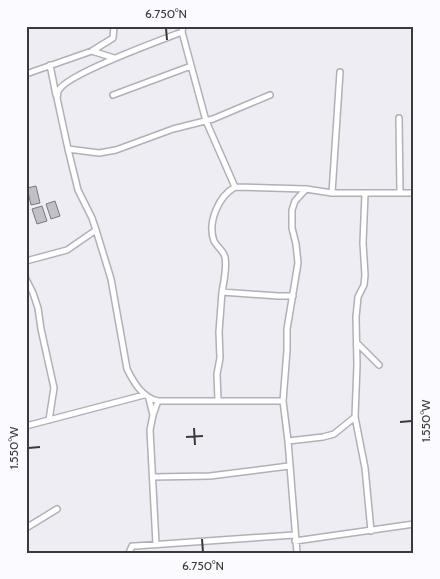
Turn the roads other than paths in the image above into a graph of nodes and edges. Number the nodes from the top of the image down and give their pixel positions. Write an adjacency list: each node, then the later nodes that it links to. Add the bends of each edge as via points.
1 (114, 26): 3 (street, via 113,38)
2 (182, 29): 4 (street); 6 (street)
3 (92, 51): 4 (street); 5 (street)
4 (114, 58): 11 (street, via 66,83)
5 (50, 65): 8 (street); 11 (street)
6 (191, 66): 9 (street); 13 (street)
7 (340, 72): 18 (street)
8 (26, 74)
9 (113, 95)
10 (270, 95): 13 (street)
11 (57, 98): 14 (street)
12 (399, 118): 17 (street)
13 (206, 121): 14 (street, via 173,129 116,150 99,153); 15 (street)
14 (68, 149): 21 (street, via 78,190)
15 (235, 187): 16 (street); 24 (street, via 221,199 212,231 215,243 225,257)
16 (306, 189): 18 (street); 25 (street, via 292,210 298,264)
17 (400, 192): 19 (street); 20 (street)
18 (332, 193): 20 (street)
19 (414, 193)
20 (365, 194): 26 (street, via 365,276 358,297)
21 (96, 230): 22 (street, via 67,250); 28 (street, via 111,279 127,369)
22 (26, 261)
23 (26, 280): 34 (street, via 38,308 54,388)
24 (222, 292): 25 (street); 29 (street)
25 (293, 296): 31 (street, via 287,329)
26 (357, 344): 27 (street); 33 (street)
27 (379, 365)
28 (146, 397): 30 (street); 32 (street); 34 (street)
29 (218, 400): 30 (street); 31 (street)
30 (158, 401): 32 (street)
31 (282, 401): 36 (street)
32 (153, 415): 38 (street, via 150,430)
33 (354, 417): 36 (street, via 324,438); 42 (street, via 365,468)
34 (49, 420): 35 (street)
35 (26, 426)
36 (288, 441): 37 (street)
37 (290, 466): 38 (street, via 210,476); 43 (street)
38 (153, 477): 44 (street)
39 (57, 508): 41 (street)
40 (414, 524): 42 (street)
41 (26, 528)
42 (371, 531): 43 (street)
43 (294, 538): 44 (street); 46 (street)
44 (156, 544): 45 (street, via 132,546)
45 (129, 553)
46 (297, 553)

